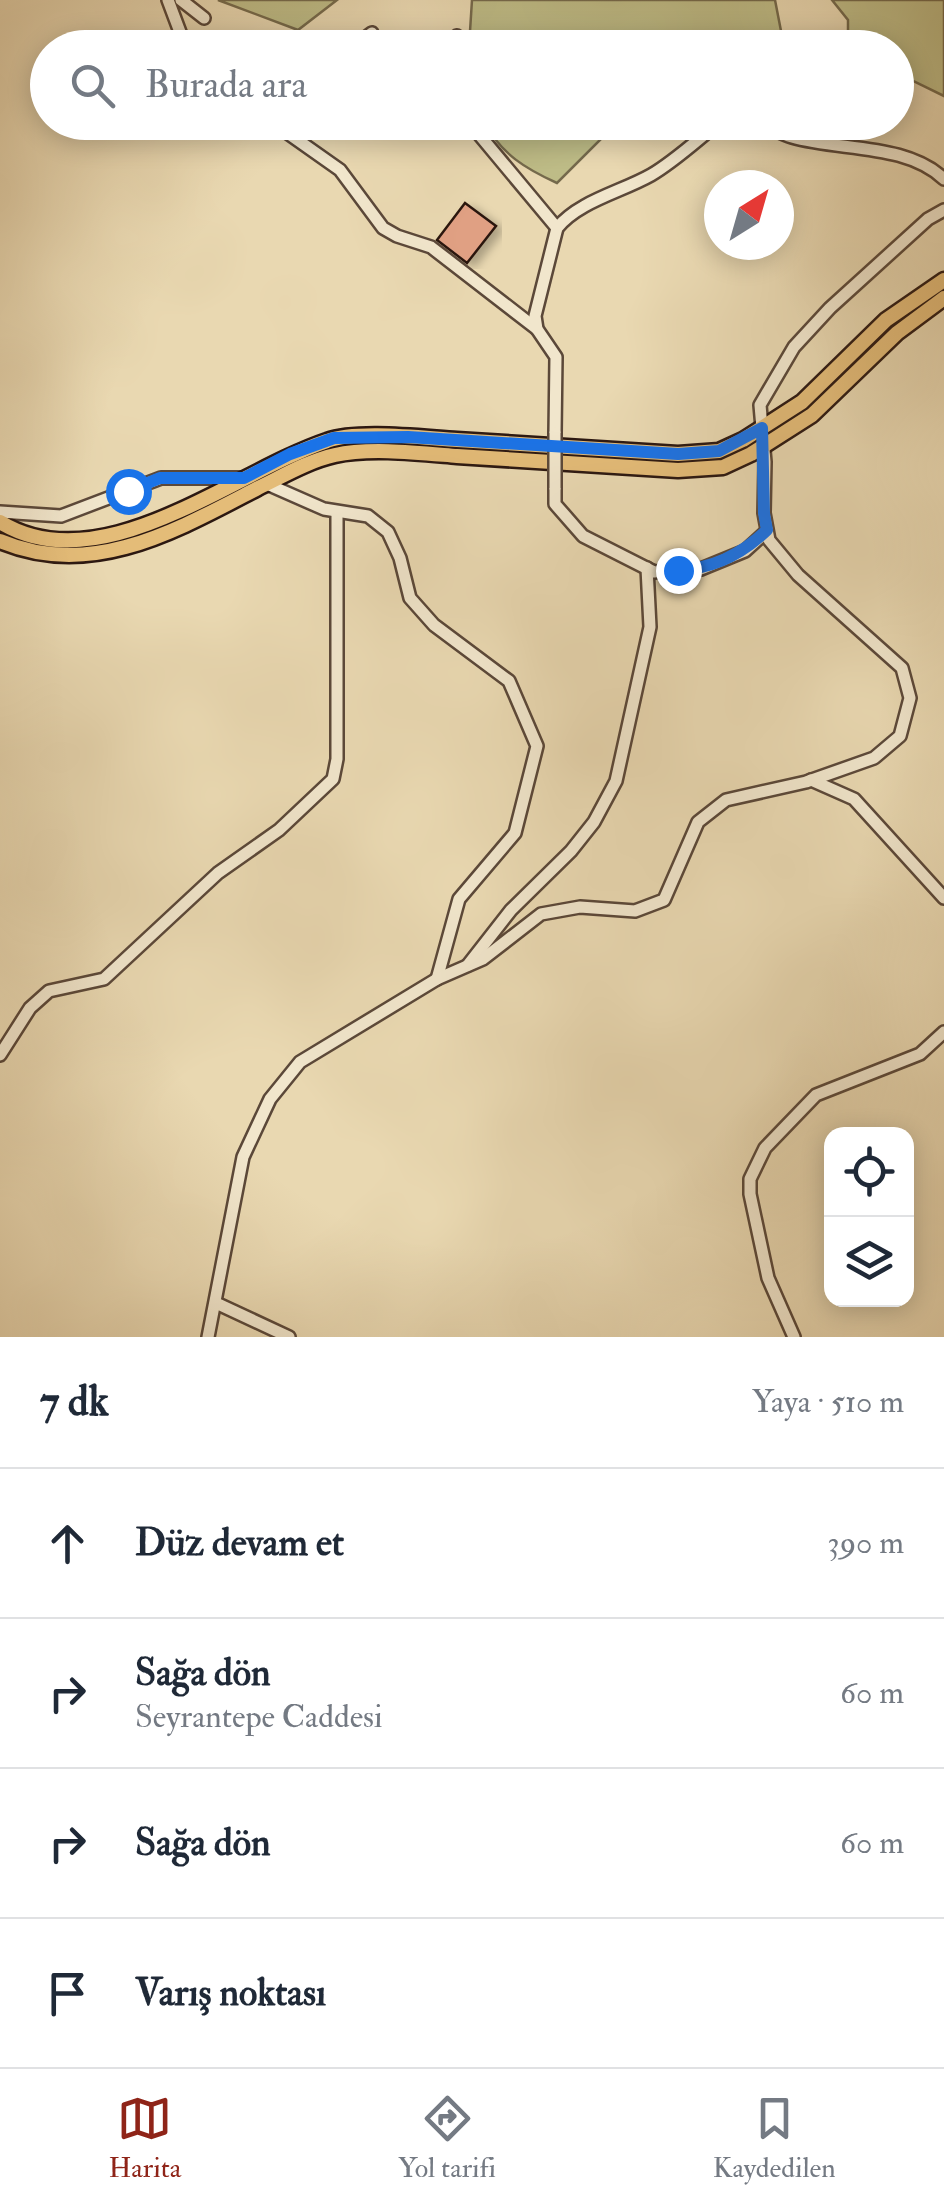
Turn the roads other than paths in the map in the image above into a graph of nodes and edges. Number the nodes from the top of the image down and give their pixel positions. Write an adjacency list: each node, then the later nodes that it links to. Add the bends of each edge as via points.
1 (168, 0): 4 (street)
2 (181, 0): 3 (street)
3 (204, 18)
4 (179, 30)
5 (298, 140): 14 (street, via 340,170 383,228 431,247)
6 (484, 140): 11 (street)
7 (697, 140): 11 (street)
8 (814, 140): 9 (street, via 929,166)
9 (944, 179)
10 (944, 210): 15 (street, via 794,347 760,406)
11 (557, 228): 14 (street)
12 (944, 280): 15 (main road, via 886,320 802,402)
13 (944, 298): 16 (main road, via 897,332 812,414)
14 (537, 329): 24 (street, bridge, via 556,357 555,504 582,536)
15 (762, 428): 16 (street); 17 (main road, via 719,451 678,454 334,438)
16 (764, 446): 18 (main road, via 723,467 678,470 407,452 337,454); 22 (street)
17 (244, 478): 19 (street, via 160,478 62,516); 21 (main road, via 105,537 48,540)
18 (268, 484): 20 (street); 23 (main road, via 190,524 109,553 45,556)
19 (0, 512)
20 (337, 512): 28 (street, via 368,516 388,532 410,598 434,625 510,682 537,746 514,833 459,899); 30 (street, via 333,779 104,979 49,992 30,1008)
21 (0, 522)
22 (767, 530): 24 (street, via 746,551 701,569); 25 (street, via 798,575 902,668 910,698 900,736 874,758)
23 (0, 541)
24 (647, 568): 27 (street, via 650,627 616,781 582,836)
25 (810, 780): 26 (street, via 854,799); 27 (street, via 726,800 698,822 664,900 636,910 580,907 541,914)
26 (944, 898)
27 (468, 966): 28 (street)
28 (437, 979): 31 (street, via 300,1062 270,1099 242,1158)
29 (944, 1032): 34 (street, via 920,1054 816,1094 765,1148 750,1178 768,1278)
30 (0, 1055)
31 (216, 1303): 32 (street); 33 (street)
32 (208, 1337)
33 (289, 1337)
34 (794, 1337)

